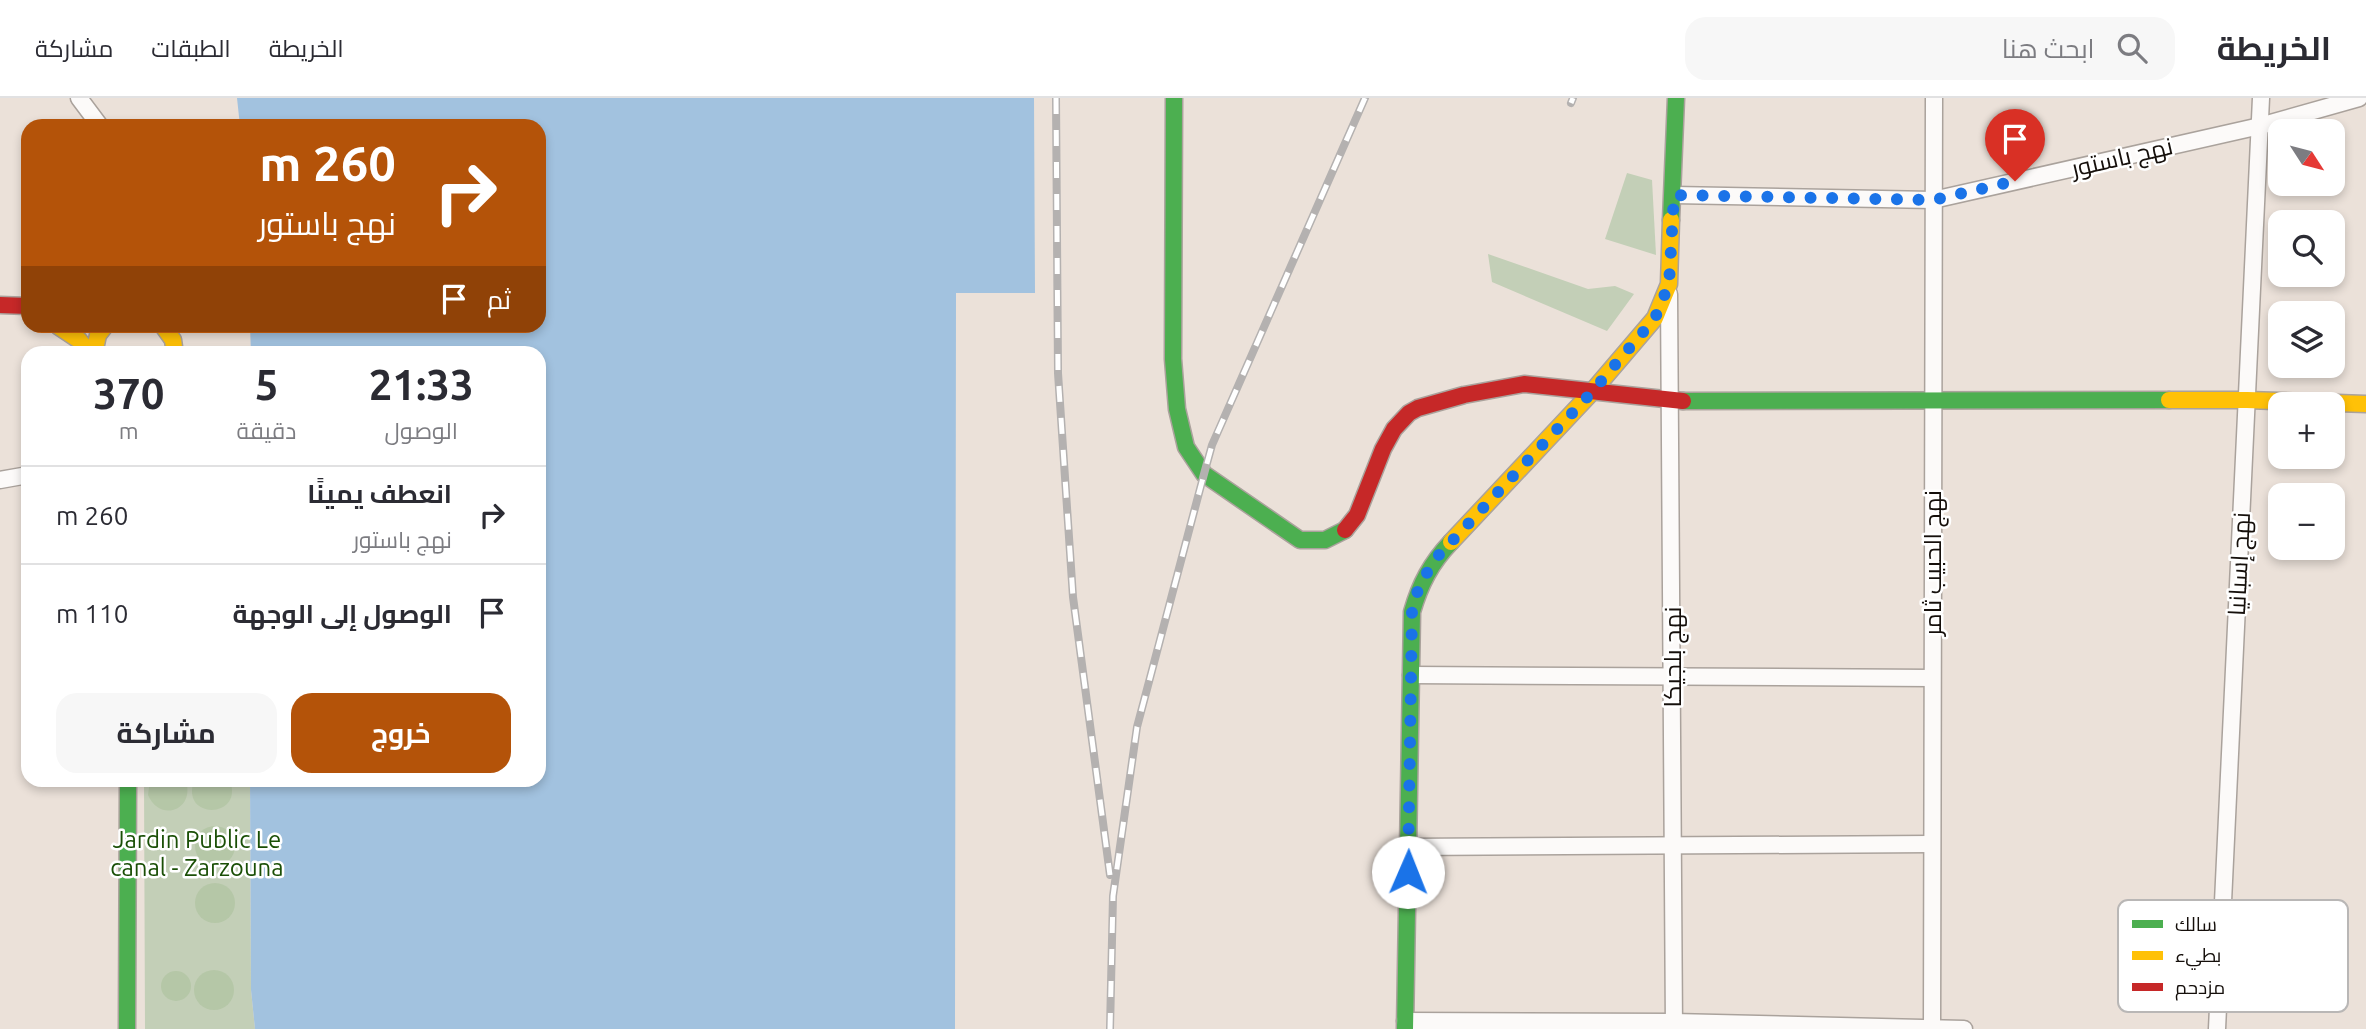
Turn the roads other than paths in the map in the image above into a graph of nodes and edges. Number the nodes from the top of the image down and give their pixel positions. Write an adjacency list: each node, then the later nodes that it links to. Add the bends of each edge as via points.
1 (79, 98): 7 (street)
2 (1174, 98): 16 (street, via 1173,359 1186,447 1204,474 1300,540 1328,541 1351,526 1389,437 1409,413 1424,405 1524,384)
3 (1676, 98): 9 (street)
4 (1934, 98): 10 (street, نهج الحبيب ثامر)
5 (2261, 98): 8 (street, نهج إسبانيا)
6 (2359, 98): 8 (street, نهج باستور)
7 (95, 119)
8 (2260, 126): 10 (street, نهج باستور); 17 (street, نهج إسبانيا)
9 (1674, 195): 10 (street, نهج باستور); 11 (street)
10 (1933, 200): 19 (street, نهج الحبيب ثامر)
11 (1669, 284): 16 (street, via 1655,318); 18 (street, نهج بلجيكا)
12 (4, 305): 13 (street)
13 (21, 310)
14 (68, 333): 15 (street)
15 (85, 346)
16 (1591, 393): 18 (street); 23 (street, via 1436,558 1419,586 1412,612)
17 (2247, 400): 19 (street); 20 (street); 30 (street, نهج إسبانيا)
18 (1671, 401): 19 (street); 24 (street, نهج بلجيكا)
19 (1933, 402): 25 (street, نهج الحبيب ثامر)
20 (2366, 404)
21 (21, 476): 22 (street)
22 (0, 480)
23 (1411, 675): 24 (street); 28 (street)
24 (1672, 677): 25 (street); 29 (street, نهج بلجيكا)
25 (1932, 678): 27 (street, نهج الحبيب ثامر)
26 (128, 787): 34 (street)
27 (1931, 844): 29 (street); 33 (street, نهج الحبيب ثامر)
28 (1408, 846): 29 (street); 31 (street)
29 (1673, 847): 32 (street, نهج بلجيكا)
30 (2223, 900)
31 (1405, 1025): 32 (street)
32 (1674, 1026): 33 (street)
33 (1931, 1028): 35 (street)
34 (127, 1029)
35 (1964, 1029)

